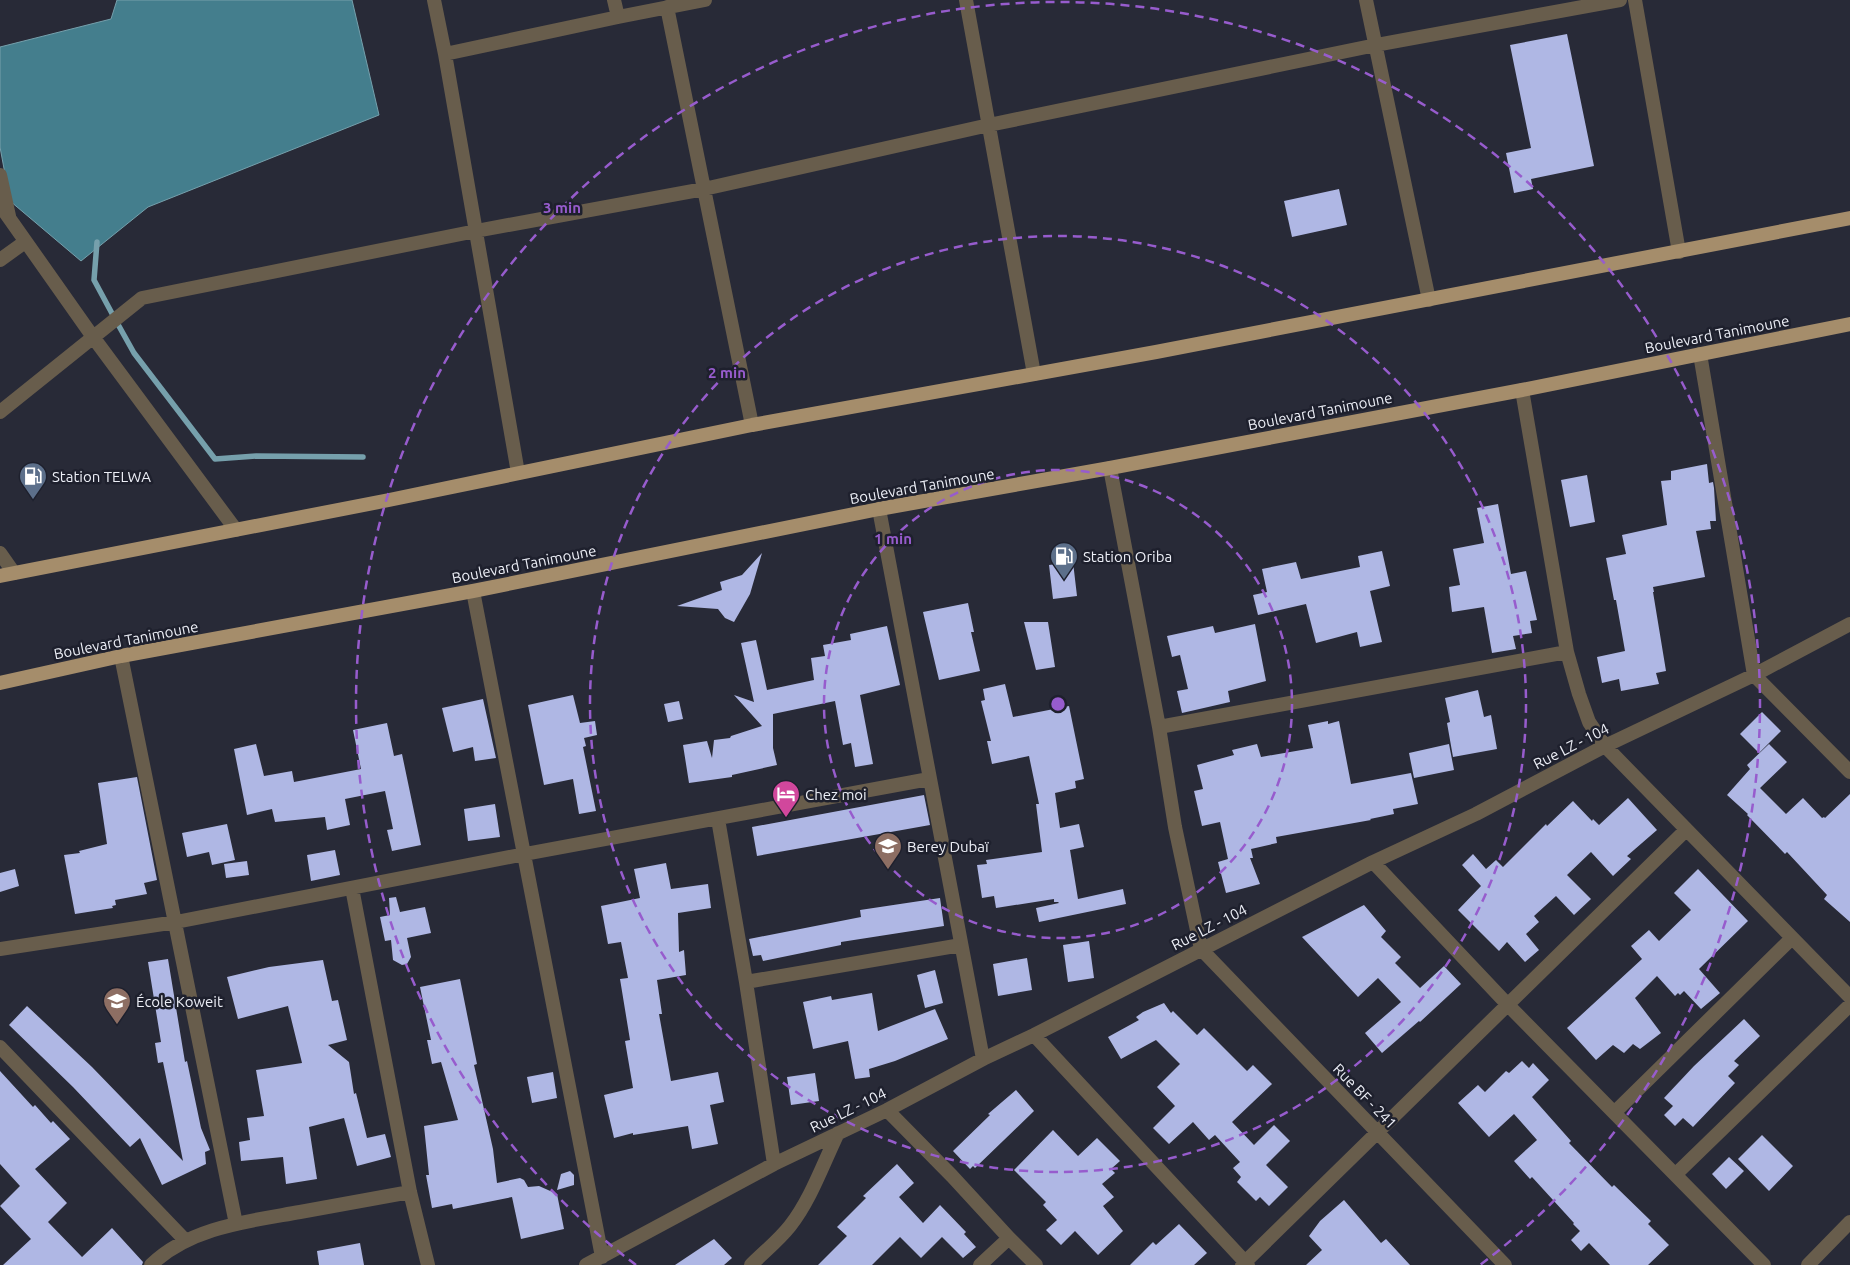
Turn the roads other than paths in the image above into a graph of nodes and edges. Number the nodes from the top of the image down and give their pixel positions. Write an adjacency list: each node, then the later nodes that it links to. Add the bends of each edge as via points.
1 (434, 0): 12 (street)
2 (614, 0): 10 (street)
3 (705, 0): 9 (street)
4 (966, 0): 13 (street)
5 (1366, 0): 11 (street)
6 (1620, 0): 8 (street)
7 (1635, 0): 21 (street)
8 (1557, 6): 11 (street)
9 (667, 8): 10 (street); 15 (street)
10 (618, 17): 12 (street)
11 (1376, 45): 13 (street); 23 (street)
12 (445, 54): 19 (street)
13 (989, 125): 15 (street); 27 (street)
14 (0, 174): 18 (street)
15 (704, 189): 19 (street); 30 (street)
16 (0, 206): 18 (street)
17 (1850, 218): 21 (main road)
18 (10, 219): 20 (street)
19 (476, 230): 25 (street, via 142,298); 32 (street)
20 (26, 242): 22 (street); 25 (street)
21 (1679, 252): 23 (main road)
22 (0, 260)
23 (1429, 300): 27 (main road)
24 (1850, 324): 26 (main road, Boulevard Tanimoune)
25 (93, 338): 29 (street); 34 (street)
26 (1700, 354): 28 (main road, Boulevard Tanimoune); 42 (street)
27 (1034, 374): 30 (main road)
28 (1522, 390): 31 (main road, Boulevard Tanimoune); 40 (street)
29 (0, 412)
30 (752, 425): 32 (main road)
31 (1110, 468): 33 (main road, Boulevard Tanimoune); 44 (street)
32 (518, 473): 34 (main road)
33 (879, 509): 38 (main road, Boulevard Tanimoune); 47 (street)
34 (236, 530): 36 (main road)
35 (0, 553): 36 (street)
36 (14, 573): 37 (main road)
37 (0, 576)
38 (473, 591): 41 (main road, Boulevard Tanimoune); 50 (street)
39 (1850, 624): 42 (street, Rue LZ - 104)
40 (1567, 652): 44 (street); 45 (street, via 1589,722)
41 (121, 656): 43 (main road, Boulevard Tanimoune); 53 (street)
42 (1754, 675): 45 (street, Rue LZ - 104); 46 (street)
43 (0, 683)
44 (1159, 727): 57 (street, via 1175,827)
45 (1605, 746): 49 (street); 51 (street, Rue LZ - 104, via 1476,814)
46 (1850, 772)
47 (929, 779): 48 (street); 55 (street)
48 (718, 819): 50 (street); 58 (street)
49 (1686, 830): 54 (street); 60 (street)
50 (525, 854): 52 (street); 76 (street)
51 (1374, 862): 57 (street, Rue LZ - 104); 60 (street)
52 (352, 888): 53 (street); 71 (street)
53 (176, 922): 56 (street); 73 (street)
54 (1792, 938): 59 (street); 66 (street)
55 (961, 945): 58 (street); 64 (street)
56 (0, 949)
57 (1201, 949): 62 (street, Rue LZ - 104); 67 (street, Rue BF - 241)
58 (746, 982): 69 (street)
59 (1850, 997)
60 (1508, 1005): 66 (street); 67 (street)
61 (1850, 1005): 70 (street)
62 (1034, 1035): 64 (street, Rue LZ - 104); 77 (street)
63 (0, 1047): 75 (street)
64 (982, 1059): 65 (street, Rue LZ - 104)
65 (887, 1110): 68 (street, Rue LZ - 104); 74 (street)
66 (1615, 1112): 70 (street)
67 (1377, 1132): 77 (street); 84 (street, Rue BF - 241)
68 (838, 1133): 69 (street, Rue LZ - 104); 81 (street, via 800,1211 788,1228)
69 (774, 1164): 76 (street, Rue LZ - 104)
70 (1676, 1174): 85 (street)
71 (410, 1192): 73 (street); 79 (street)
72 (1850, 1222): 86 (street)
73 (236, 1224): 75 (street)
74 (1009, 1238): 82 (street); 83 (street)
75 (185, 1240): 78 (street)
76 (602, 1257): 80 (street, Rue LZ - 104)
77 (1245, 1264)
78 (151, 1265)
79 (428, 1265)
80 (586, 1265)
81 (751, 1265)
82 (980, 1265)
83 (1036, 1265)
84 (1505, 1265)
85 (1764, 1265)
86 (1808, 1265)

